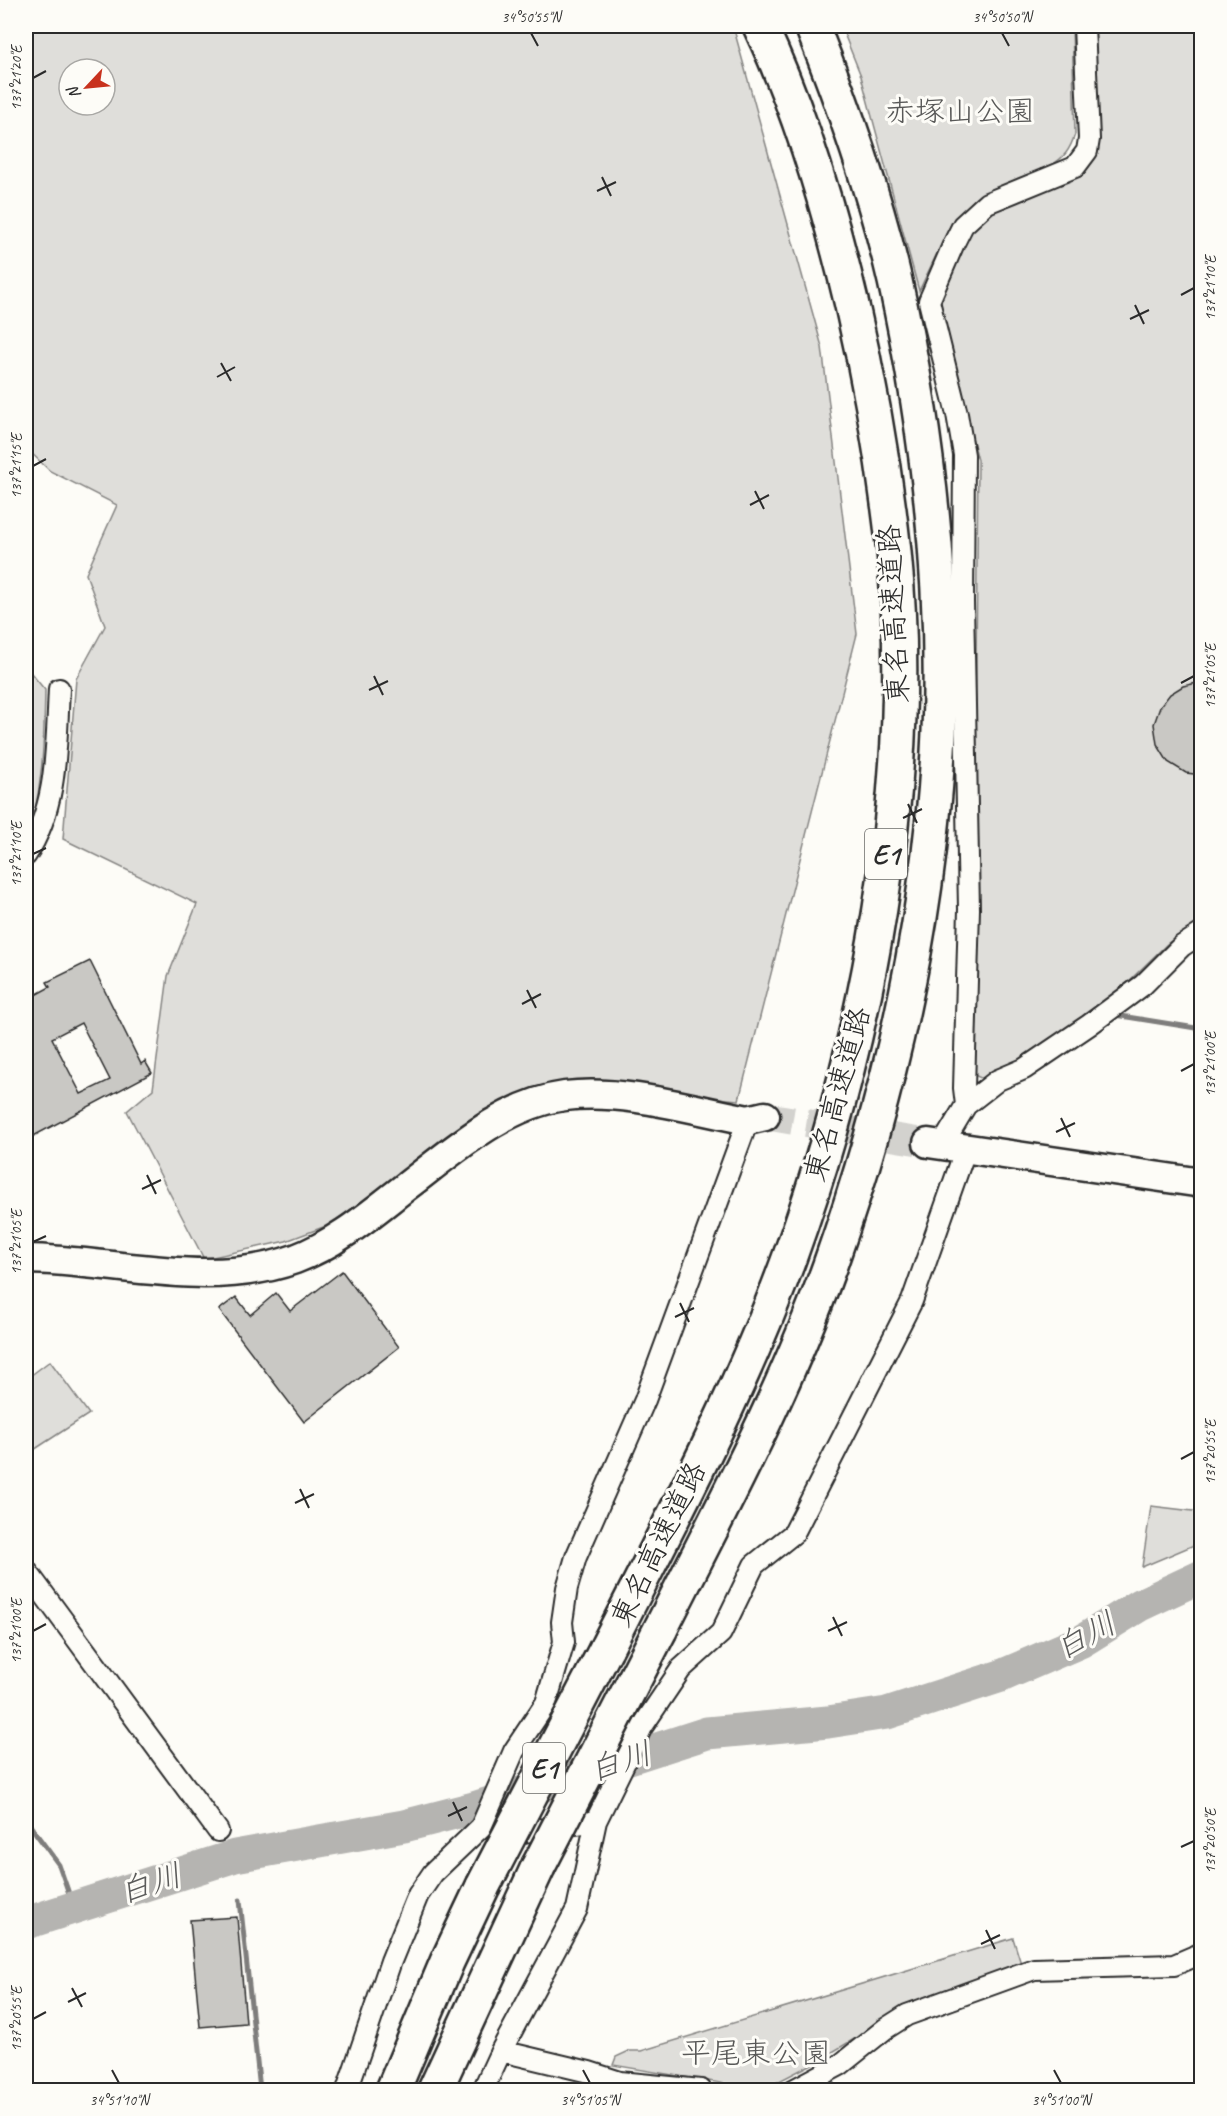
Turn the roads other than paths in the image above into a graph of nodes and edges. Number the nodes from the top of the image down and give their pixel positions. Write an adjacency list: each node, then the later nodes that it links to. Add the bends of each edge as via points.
1 (760, 26): 20 (highway, 東名高速道路 / E1, bridge, via 804,139 837,243 862,350 882,463 894,555 898,644 897,730 880,901 840,1098 790,1256 751,1354 606,1649 483,1886)
2 (812, 26): 21 (highway, 東名高速道路 / E1, bridge, via 838,91 894,280 926,464 939,641 939,730 922,911 904,1007 858,1183 829,1270 748,1455 538,1867)
3 (1084, 26): 7 (street, via 1087,151 1076,167 987,203 963,225 929,301 964,455 969,909)
4 (59, 689): 5 (street, via 55,772 42,825)
5 (26, 855)
6 (1202, 933): 7 (street, via 1182,946 1143,985 1089,1025 1024,1069 998,1080)
7 (966, 1105): 9 (street)
8 (757, 1118): 11 (street, via 629,1098 563,1096 521,1110 477,1133 344,1234 294,1259 233,1272 195,1273); 15 (street, via 645,1400 576,1557 562,1622 564,1642 546,1703 514,1751 500,1789)
9 (946, 1145): 10 (street); 13 (street, via 912,1301 794,1533 754,1565 721,1633 681,1669 641,1728)
10 (1202, 1183)
11 (26, 1259)
12 (26, 1570): 14 (street)
13 (596, 1821): 15 (street); 17 (street, via 577,1909)
14 (218, 1831)
15 (474, 1834): 19 (street, via 434,1873 418,1895)
16 (1202, 1953): 24 (street, via 1174,1965 1098,1965 1024,1972 908,2015 840,2065)
17 (501, 2051): 18 (street, via 589,2072); 22 (street)
18 (618, 2086): 23 (street)
19 (347, 2091)
20 (393, 2091)
21 (435, 2091)
22 (483, 2091)
23 (701, 2091)
24 (793, 2091)

